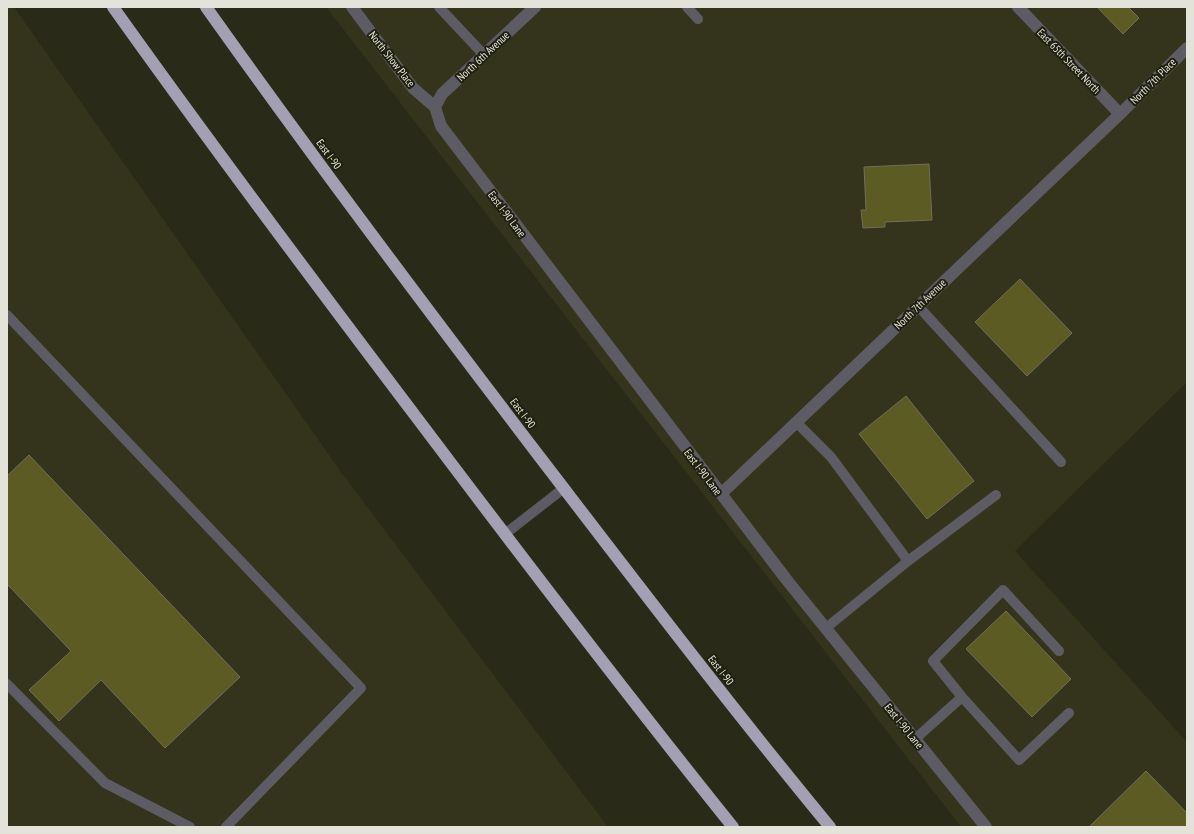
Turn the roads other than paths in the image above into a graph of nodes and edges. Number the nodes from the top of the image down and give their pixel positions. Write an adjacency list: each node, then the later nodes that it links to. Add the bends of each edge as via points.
1 (113, 7): 20 (highway, via 240,183)
2 (206, 7): 17 (highway, East I-90, via 364,224)
3 (352, 7): 11 (street, North Show Place, via 413,88)
4 (440, 7): 10 (lane)
5 (534, 7): 10 (street, North 6th Avenue)
6 (687, 7): 8 (lane)
7 (1018, 7): 12 (street, East 65th Street North)
8 (698, 19)
9 (1187, 48): 12 (street, North 7th Place)
10 (484, 55): 11 (street, North 6th Avenue, via 442,94)
11 (435, 107): 18 (street, East I-90 Lane, via 441,126)
12 (1120, 114): 13 (street, North 7th Avenue)
13 (918, 306): 15 (street, North 7th Avenue); 16 (lane)
14 (7, 314): 29 (lane, via 361,688)
15 (796, 422): 18 (street, North 7th Avenue); 21 (lane, via 831,457)
16 (1061, 462)
17 (564, 488): 20 (lane); 31 (highway, East I-90, via 708,675)
18 (721, 494): 22 (street, East I-90 Lane)
19 (996, 495): 21 (lane)
20 (505, 534): 30 (highway)
21 (908, 561): 22 (lane)
22 (826, 628): 27 (street, East I-90 Lane)
23 (1059, 651): 25 (lane, via 1004,590 932,661)
24 (7, 684): 28 (lane, via 105,783)
25 (962, 697): 26 (lane, via 1019,760); 27 (lane)
26 (1069, 712)
27 (915, 739): 32 (street, East I-90 Lane)
28 (190, 827)
29 (226, 827)
30 (733, 827)
31 (831, 827)
32 (986, 827)

